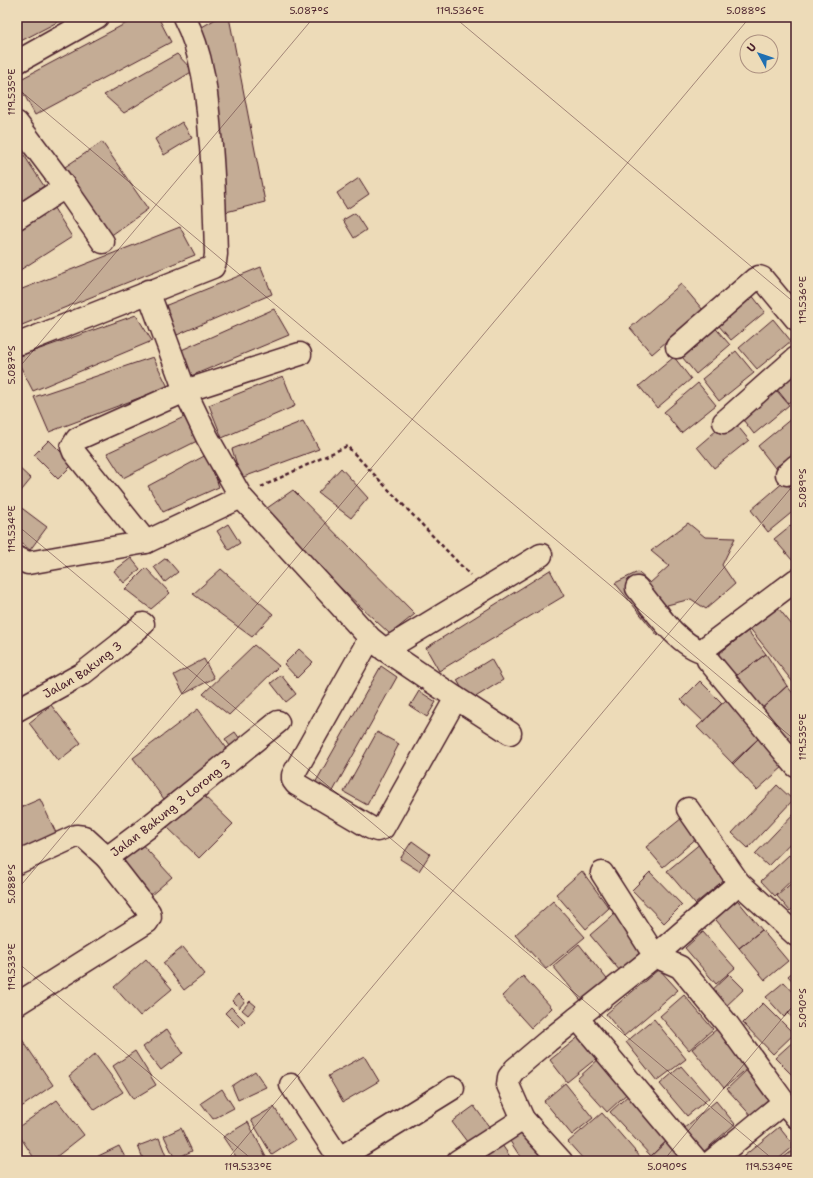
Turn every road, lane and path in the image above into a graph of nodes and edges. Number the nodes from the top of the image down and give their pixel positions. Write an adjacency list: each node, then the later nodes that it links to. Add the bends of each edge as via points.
1 (184, 17): 8 (street, via 199,54 208,101 216,262 212,267)
2 (95, 18): 3 (street)
3 (17, 62)
4 (17, 123): 5 (street)
5 (66, 187): 6 (street); 7 (street)
6 (17, 218)
7 (103, 242)
8 (148, 291): 10 (street); 14 (street)
9 (796, 319): 11 (street, via 759,277)
10 (20, 343)
11 (677, 347)
12 (300, 354): 14 (street)
13 (796, 358): 15 (street)
14 (185, 391): 16 (street, via 206,437); 17 (street, via 81,436 72,447)
15 (724, 422)
16 (241, 496): 17 (street); 22 (path, via 346,446); 24 (street)
17 (146, 542): 19 (street, via 28,563)
18 (541, 555): 22 (street)
19 (17, 558)
20 (794, 586): 25 (street, via 708,646)
21 (637, 588): 25 (street, via 675,634 686,644)
22 (485, 589): 24 (street)
23 (143, 624): 27 (street, Jalan Bakung 3, via 82,674)
24 (378, 644): 26 (street); 26 (street, via 293,775 296,784 371,828 383,828)
25 (705, 652): 30 (street, via 708,660)
26 (456, 698): 29 (street)
27 (17, 710)
28 (278, 722): 32 (street, Jalan Bakung 3 Lorong 3)
29 (510, 732)
30 (796, 766)
31 (688, 809): 35 (street)
32 (107, 858): 33 (street, Jalan Bakung 3 Lorong 3, via 84,837 76,836); 38 (street, via 149,912 147,922)
33 (17, 863)
34 (602, 873): 37 (street)
35 (739, 883): 36 (street); 37 (street)
36 (796, 935)
37 (656, 956): 39 (street); 42 (street, via 680,967 728,1025)
38 (17, 1004)
39 (576, 1018): 43 (street, via 532,1053 509,1077 508,1086); 47 (street)
40 (291, 1085): 44 (street)
41 (453, 1088): 44 (street)
42 (790, 1109): 48 (street)
43 (523, 1119): 45 (street); 46 (street)
44 (337, 1159)
45 (458, 1161)
46 (561, 1161)
47 (697, 1161)
48 (712, 1161)

